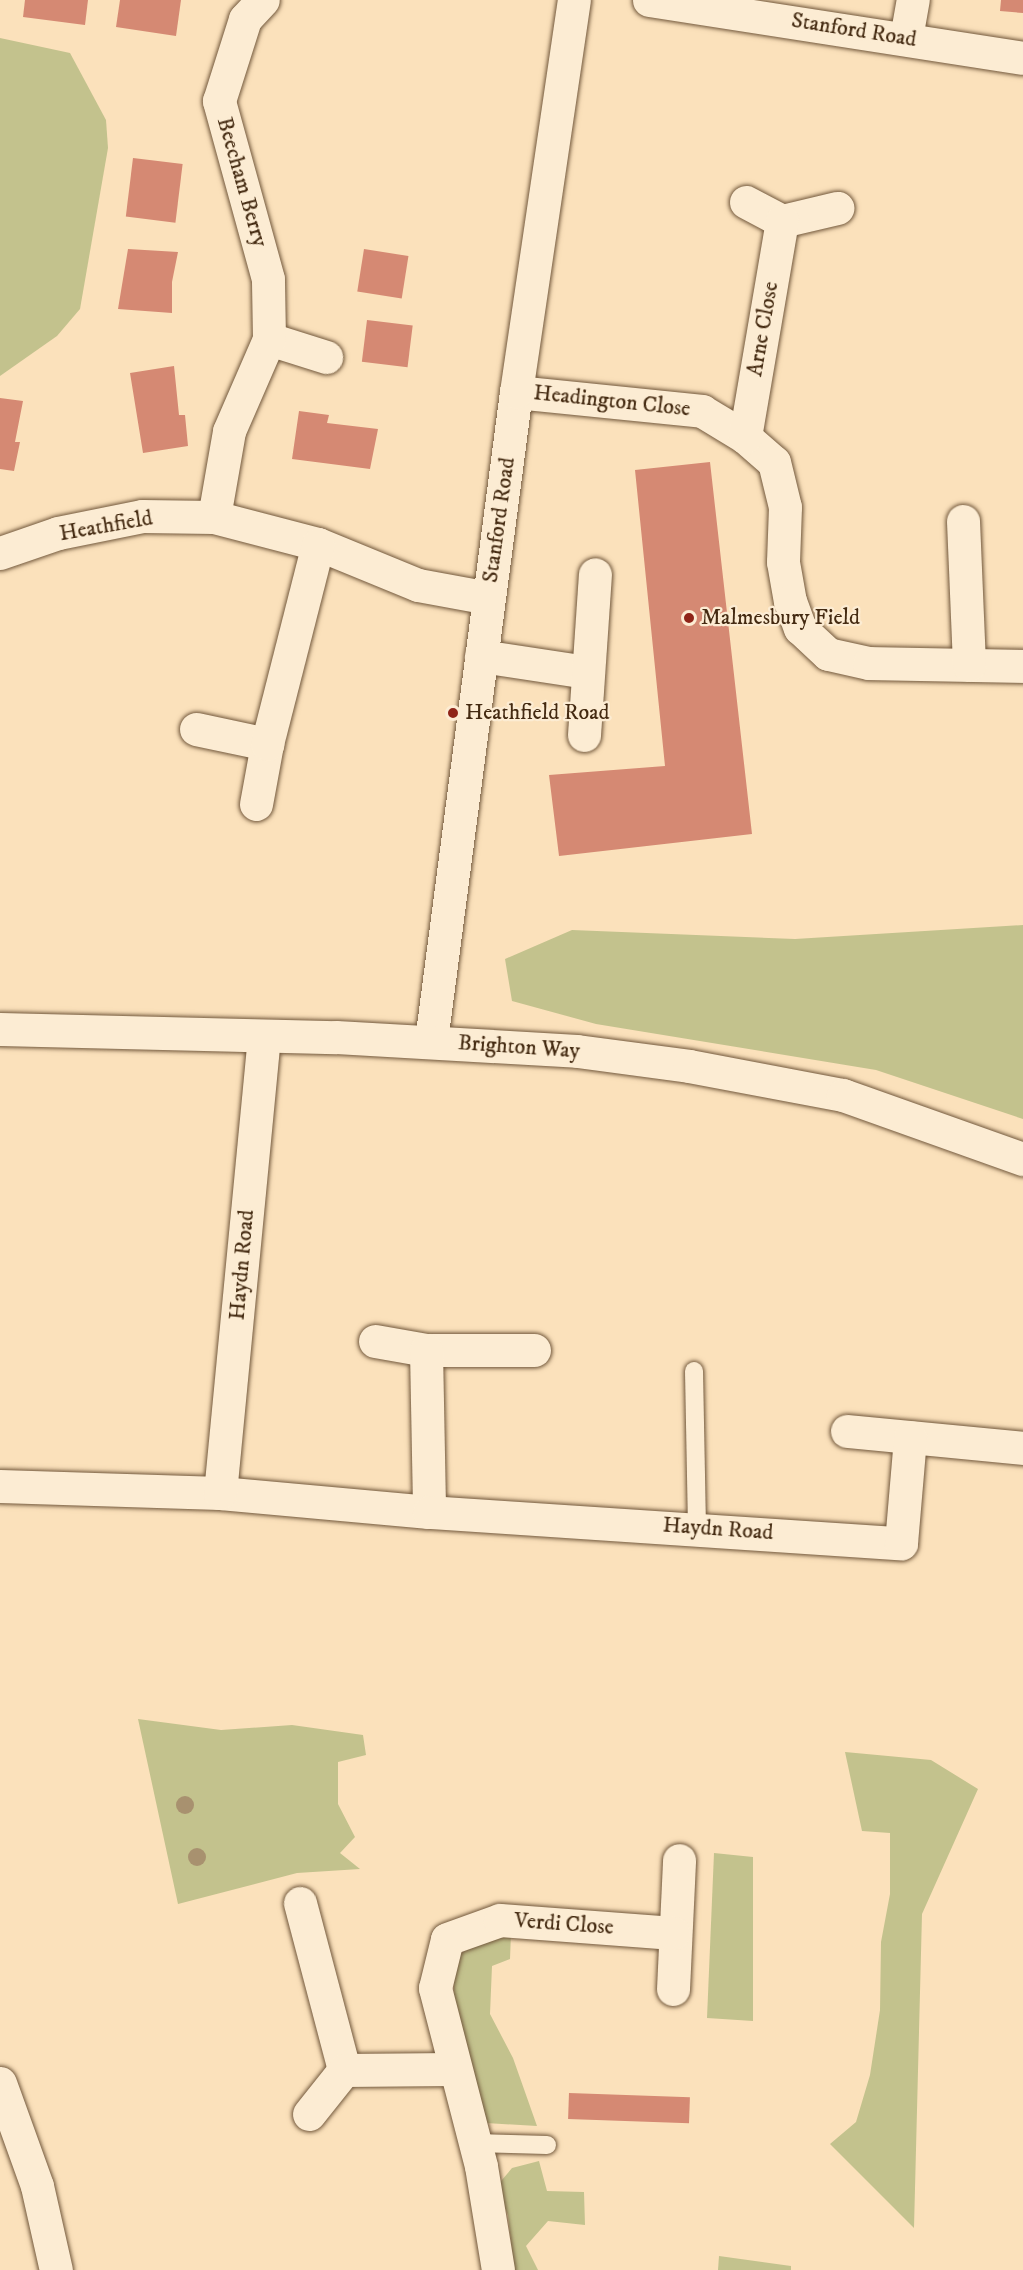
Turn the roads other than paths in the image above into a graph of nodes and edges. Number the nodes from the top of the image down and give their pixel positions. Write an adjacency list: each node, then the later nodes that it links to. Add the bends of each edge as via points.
1 (263, 0): 10 (street, Beecham Berry, via 245,19 219,100 268,279)
2 (574, 0): 12 (street, Stanford Road)
3 (649, 0): 5 (street, Stanford Road)
4 (913, 0): 5 (street)
5 (906, 38): 6 (street, Stanford Road)
6 (1023, 58)
7 (746, 202): 9 (street)
8 (837, 208): 9 (street)
9 (782, 221): 13 (street, Arne Close)
10 (269, 339): 11 (street); 14 (street, Beecham Berry, via 229,431)
11 (326, 357)
12 (516, 392): 13 (street, Headington Close, via 702,411); 19 (street, Stanford Road)
13 (745, 437): 21 (street, Headington Close, via 774,462 785,507 783,562 790,602 800,628 828,654 869,663)
14 (214, 517): 16 (street, Heathfield); 17 (street, Heathfield, via 142,516 58,533)
15 (963, 520): 21 (street)
16 (318, 544): 19 (street, Heathfield, via 418,585); 26 (street)
17 (0, 553)
18 (596, 574): 23 (street)
19 (489, 598): 20 (street, Stanford Road)
20 (481, 656): 23 (street); 30 (street, Stanford Road)
21 (969, 665): 22 (street, Headington Close)
22 (1023, 666)
23 (588, 672): 25 (street)
24 (196, 729): 26 (street)
25 (584, 735)
26 (267, 744): 27 (street)
27 (256, 804)
28 (0, 1029): 29 (street, Brighton Way)
29 (264, 1038): 30 (street, Brighton Way); 40 (street, Haydn Road)
30 (431, 1041): 31 (street, Brighton Way, via 577,1051 688,1066 843,1095)
31 (1023, 1159)
32 (375, 1341): 33 (street)
33 (426, 1350): 34 (street); 41 (street)
34 (534, 1350)
35 (694, 1371): 42 (lane)
36 (848, 1431): 37 (street)
37 (910, 1437): 38 (street); 42 (street, Haydn Road, via 901,1543)
38 (1023, 1448)
39 (0, 1486): 40 (street, Haydn Road)
40 (220, 1493): 41 (street, Haydn Road)
41 (429, 1512): 42 (street, Haydn Road)
42 (697, 1527)
43 (680, 1860): 45 (street)
44 (300, 1903): 48 (street)
45 (674, 1933): 46 (street); 47 (street, Verdi Close, via 500,1920 447,1939 435,1988)
46 (673, 1989)
47 (453, 2069): 48 (street); 51 (street, Verdi Close)
48 (344, 2070): 50 (street)
49 (0, 2083): 53 (street, via 37,2186)
50 (309, 2114)
51 (474, 2143): 52 (lane); 54 (street, Verdi Close)
52 (547, 2145)
53 (56, 2270)
54 (498, 2270)

